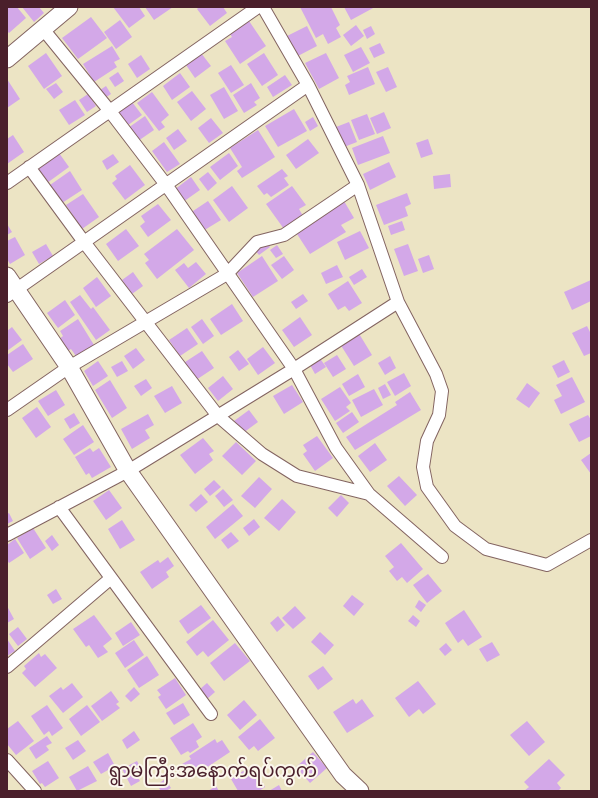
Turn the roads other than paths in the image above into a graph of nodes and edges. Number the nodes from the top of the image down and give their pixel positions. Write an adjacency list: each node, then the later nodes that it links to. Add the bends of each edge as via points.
1 (69, 7): 4 (street)
2 (258, 7): 7 (street)
3 (263, 7): 6 (street)
4 (43, 29): 5 (street); 7 (street)
5 (9, 54)
6 (308, 85): 10 (street); 11 (street)
7 (109, 110): 8 (street); 11 (street)
8 (29, 167): 9 (street); 12 (street)
9 (7, 183)
10 (358, 185): 13 (street, via 284,235 257,242); 15 (street)
11 (167, 186): 12 (street); 13 (street)
12 (84, 242): 14 (street); 16 (street)
13 (227, 274): 16 (street); 18 (street)
14 (10, 287): 17 (street)
15 (398, 302): 18 (street); 25 (street, via 436,374 442,391 439,415 427,441 423,467 427,487 455,526 486,549 547,565)
16 (145, 322): 17 (street); 20 (street)
17 (69, 367): 19 (street); 21 (street)
18 (294, 369): 20 (street); 22 (street, via 336,448)
19 (7, 410)
20 (218, 416): 21 (street); 22 (street, via 262,454 297,476)
21 (128, 471): 23 (street); 32 (street, via 343,775)
22 (369, 494): 26 (street)
23 (59, 508): 24 (street); 27 (street)
24 (7, 534)
25 (591, 540)
26 (442, 557)
27 (110, 579): 28 (street); 29 (street)
28 (7, 667)
29 (211, 714)
30 (7, 760): 31 (street)
31 (35, 791)
32 (360, 791)

